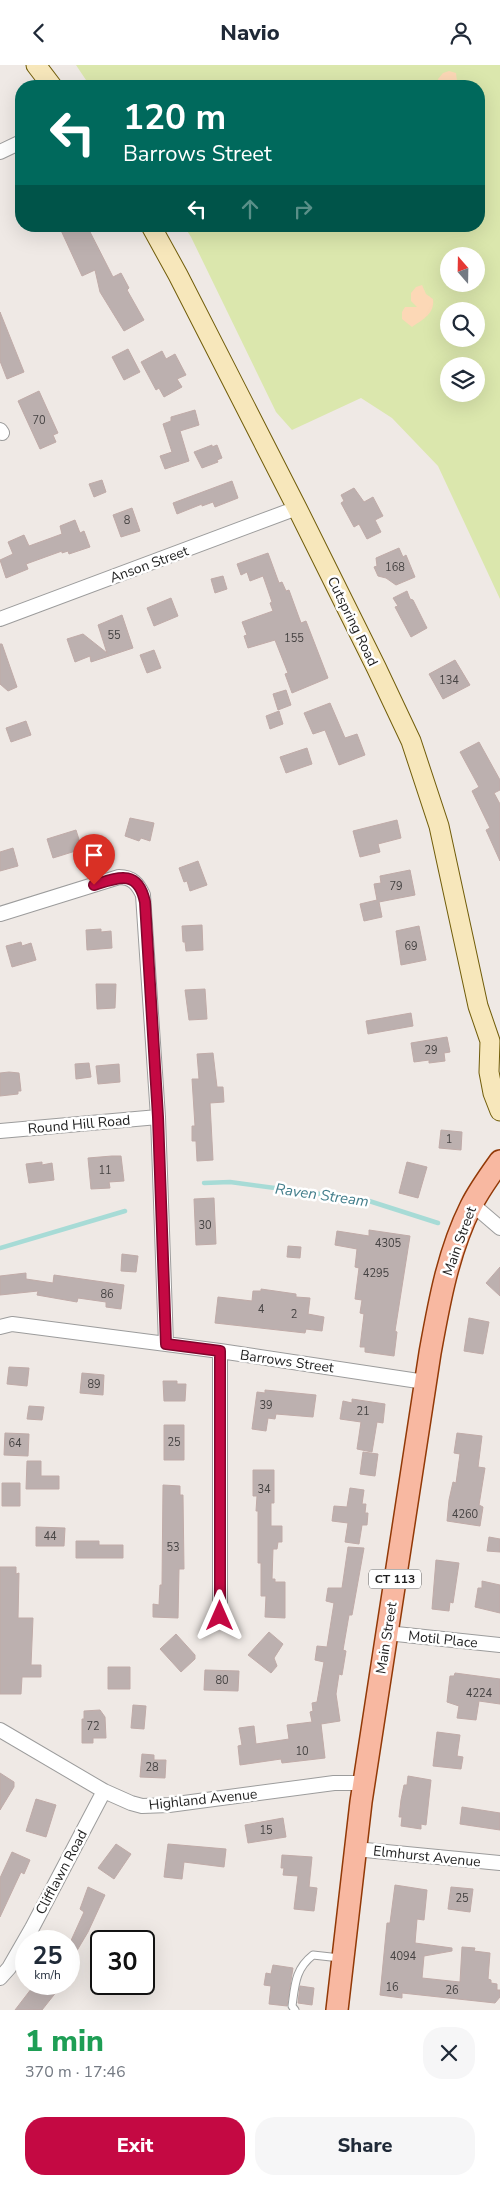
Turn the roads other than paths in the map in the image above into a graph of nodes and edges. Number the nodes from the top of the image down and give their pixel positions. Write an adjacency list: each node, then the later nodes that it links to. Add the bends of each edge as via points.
1 (36, 65): 2 (street)
2 (47, 80)
3 (15, 145): 4 (street)
4 (0, 152)
5 (154, 232): 6 (street, Cutspring Road)
6 (297, 508): 7 (street, Anson Street); 9 (street, Cutspring Road, via 411,741 439,826 478,1006)
7 (0, 619)
8 (0, 914): 11 (street, via 119,877 131,879 140,887 145,902)
9 (495, 1045): 10 (street, Cutspring Road, via 489,1072)
10 (500, 1111)
11 (158, 1117): 12 (street, Round Hill Road); 17 (street)
12 (0, 1131)
13 (500, 1161): 14 (main road, Main Street / CT 113)
14 (472, 1204): 15 (street); 19 (main road, Main Street / CT 113, via 445,1280)
15 (500, 1228)
16 (0, 1327): 17 (street, Barrows Street, via 12,1324)
17 (166, 1344): 18 (street, Barrows Street)
18 (220, 1351): 19 (street, Barrows Street); 20 (street)
19 (425, 1382): 21 (main road, Main Street / CT 113)
20 (220, 1616)
21 (387, 1633): 22 (street, Motil Place); 24 (main road, Main Street / CT 113)
22 (500, 1645)
23 (0, 1730): 25 (street, Highland Avenue)
24 (364, 1783): 25 (street, Highland Avenue, via 334,1783 151,1805 131,1803); 26 (main road, Main Street / CT 113)
25 (104, 1791): 29 (street, Clifflawn Road, via 32,1928)
26 (355, 1849): 27 (street, Elmhurst Avenue); 28 (main road, Main Street / CT 113)
27 (500, 1863)
28 (343, 1958): 30 (lane, via 313,1955 302,1964 295,1981 292,2006); 31 (main road, Main Street / CT 113)
29 (0, 1978)
30 (295, 2010)
31 (338, 2010)

